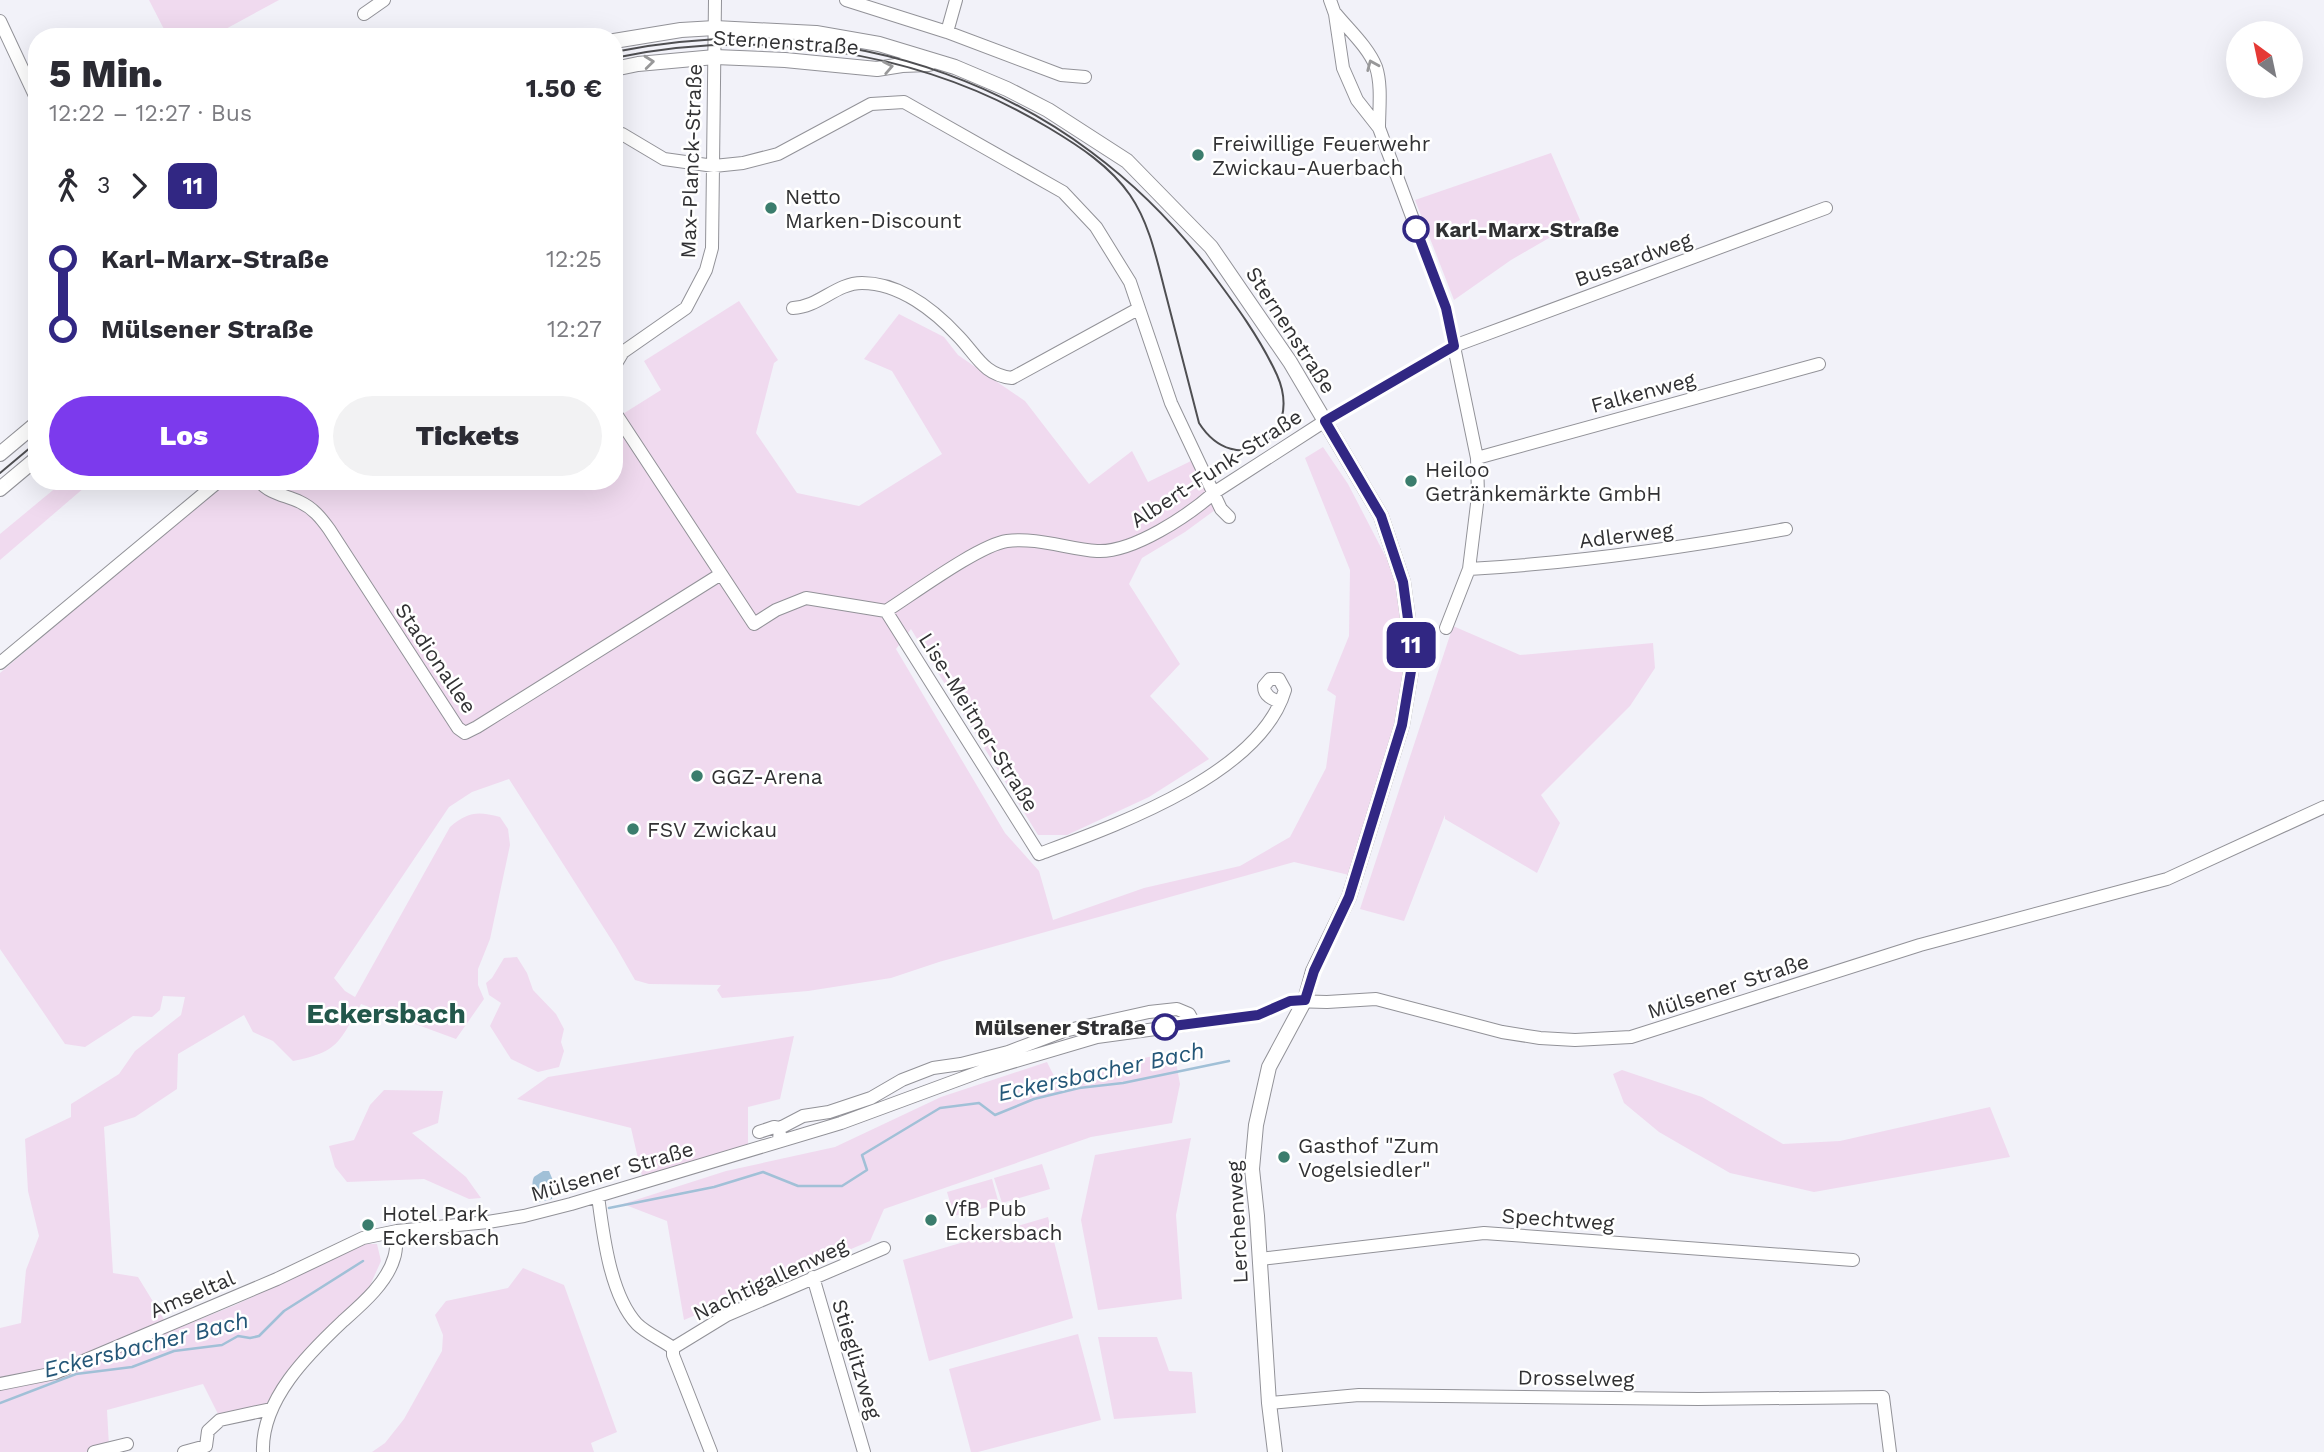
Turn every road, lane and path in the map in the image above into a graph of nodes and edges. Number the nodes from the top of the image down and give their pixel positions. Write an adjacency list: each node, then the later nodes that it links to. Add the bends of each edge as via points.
1 (384, 0): 6 (street)
2 (715, 0): 9 (street, Max-Planck-Straße)
3 (846, 0): 10 (street)
4 (956, 0): 10 (street)
5 (1330, 0): 7 (street)
6 (364, 14)
7 (1335, 14): 17 (street, via 1343,68 1357,100); 17 (street, one-way to 7, via 1376,68)
8 (0, 21): 16 (street)
9 (715, 29): 11 (street, Sternenstraße); 12 (street, Max-Planck-Straße); 14 (street, Sternenstraße, via 816,33 879,44)
10 (947, 33): 15 (street, via 1060,75)
11 (623, 40)
12 (715, 57): 13 (street, Sternenstraße, one-way to 12); 14 (street, Sternenstraße, one-way to 14, via 877,69 921,64); 19 (street, Max-Planck-Straße)
13 (623, 67)
14 (955, 67): 26 (street, Sternenstraße, via 1048,110 1127,162 1211,247)
15 (1085, 77)
16 (28, 81)
17 (1379, 128): 23 (street, via 1446,308)
18 (623, 135): 19 (street, via 664,159)
19 (713, 166): 22 (street, via 758,160 871,104 904,102 1063,192 1096,227 1130,282); 24 (street, Max-Planck-Straße, via 712,248 706,270 686,308)
20 (1826, 208): 23 (street, Bussardweg)
21 (793, 308): 22 (street, via 806,307 847,285 888,286 943,321 985,368 1012,378)
22 (1138, 309): 35 (street, via 1171,403)
23 (1454, 346): 26 (street, Albert-Funk-Straße); 30 (street)
24 (623, 352)
25 (1819, 364): 30 (street, Falkenweg)
26 (1325, 421): 35 (street, Albert-Funk-Straße); 45 (street, Sternenstraße, via 1381,516 1403,582 1411,671 1402,725 1349,897)
27 (623, 425): 39 (street)
28 (28, 431): 29 (street)
29 (0, 454)
30 (1477, 458): 38 (street, via 1478,496)
31 (28, 466): 32 (street)
32 (0, 489)
33 (208, 490): 42 (street)
34 (270, 490): 39 (street, Stadionallee, via 300,502 330,529 457,728 465,733)
35 (1215, 492): 36 (street); 40 (street, Albert-Funk-Straße, via 1120,550 1004,541)
36 (1229, 517)
37 (1787, 528): 38 (street, Adlerweg, via 1666,550)
38 (1469, 569): 41 (street)
39 (721, 574): 40 (street, via 754,624 806,598)
40 (886, 611): 43 (street, Lise-Meitner-Straße, via 1039,854 1121,824 1198,784 1258,736)
41 (1446, 628)
42 (0, 663)
43 (1280, 702)
44 (2324, 807): 45 (street, Mülsener Straße, via 2167,879 1920,945 1631,1037 1539,1038 1376,999)
45 (1305, 1000): 46 (street, Mülsener Straße, via 1290,1001 1258,1015); 52 (street, Lerchenweg, via 1269,1067 1256,1125 1252,1169)
46 (1194, 1023): 48 (street, Mülsener Straße, via 1097,1037 841,1123); 48 (street, via 1189,1014 1177,1009 1064,1031 1008,1052 933,1068 829,1112 803,1115)
47 (758, 1132): 48 (street, via 774,1127)
48 (780, 1135): 49 (street, Mülsener Straße)
49 (597, 1196): 50 (street, Mülsener Straße, via 524,1216); 55 (street, via 608,1262 620,1295 637,1324)
50 (397, 1231): 56 (street, Amseltal, via 363,1238 55,1373); 58 (street, via 394,1260 373,1294 326,1337)
51 (884, 1248): 54 (street, Nachtigallenweg)
52 (1260, 1259): 53 (street, Spechtweg, via 1484,1233); 57 (street, Lerchenweg)
53 (1853, 1260)
54 (813, 1278): 55 (street, Nachtigallenweg, via 727,1315); 65 (street, Stieglitzweg)
55 (673, 1348): 64 (street)
56 (0, 1384)
57 (1269, 1404): 66 (street, Lerchenweg); 67 (street, Drosselweg, via 1359,1395 1883,1397)
58 (271, 1409): 60 (street, via 220,1420 208,1431); 63 (street, via 262,1437)
59 (127, 1444): 61 (street)
60 (206, 1449): 62 (street)
61 (94, 1452)
62 (184, 1452)
63 (263, 1452)
64 (711, 1452)
65 (864, 1452)
66 (1275, 1452)
67 (1890, 1452)

